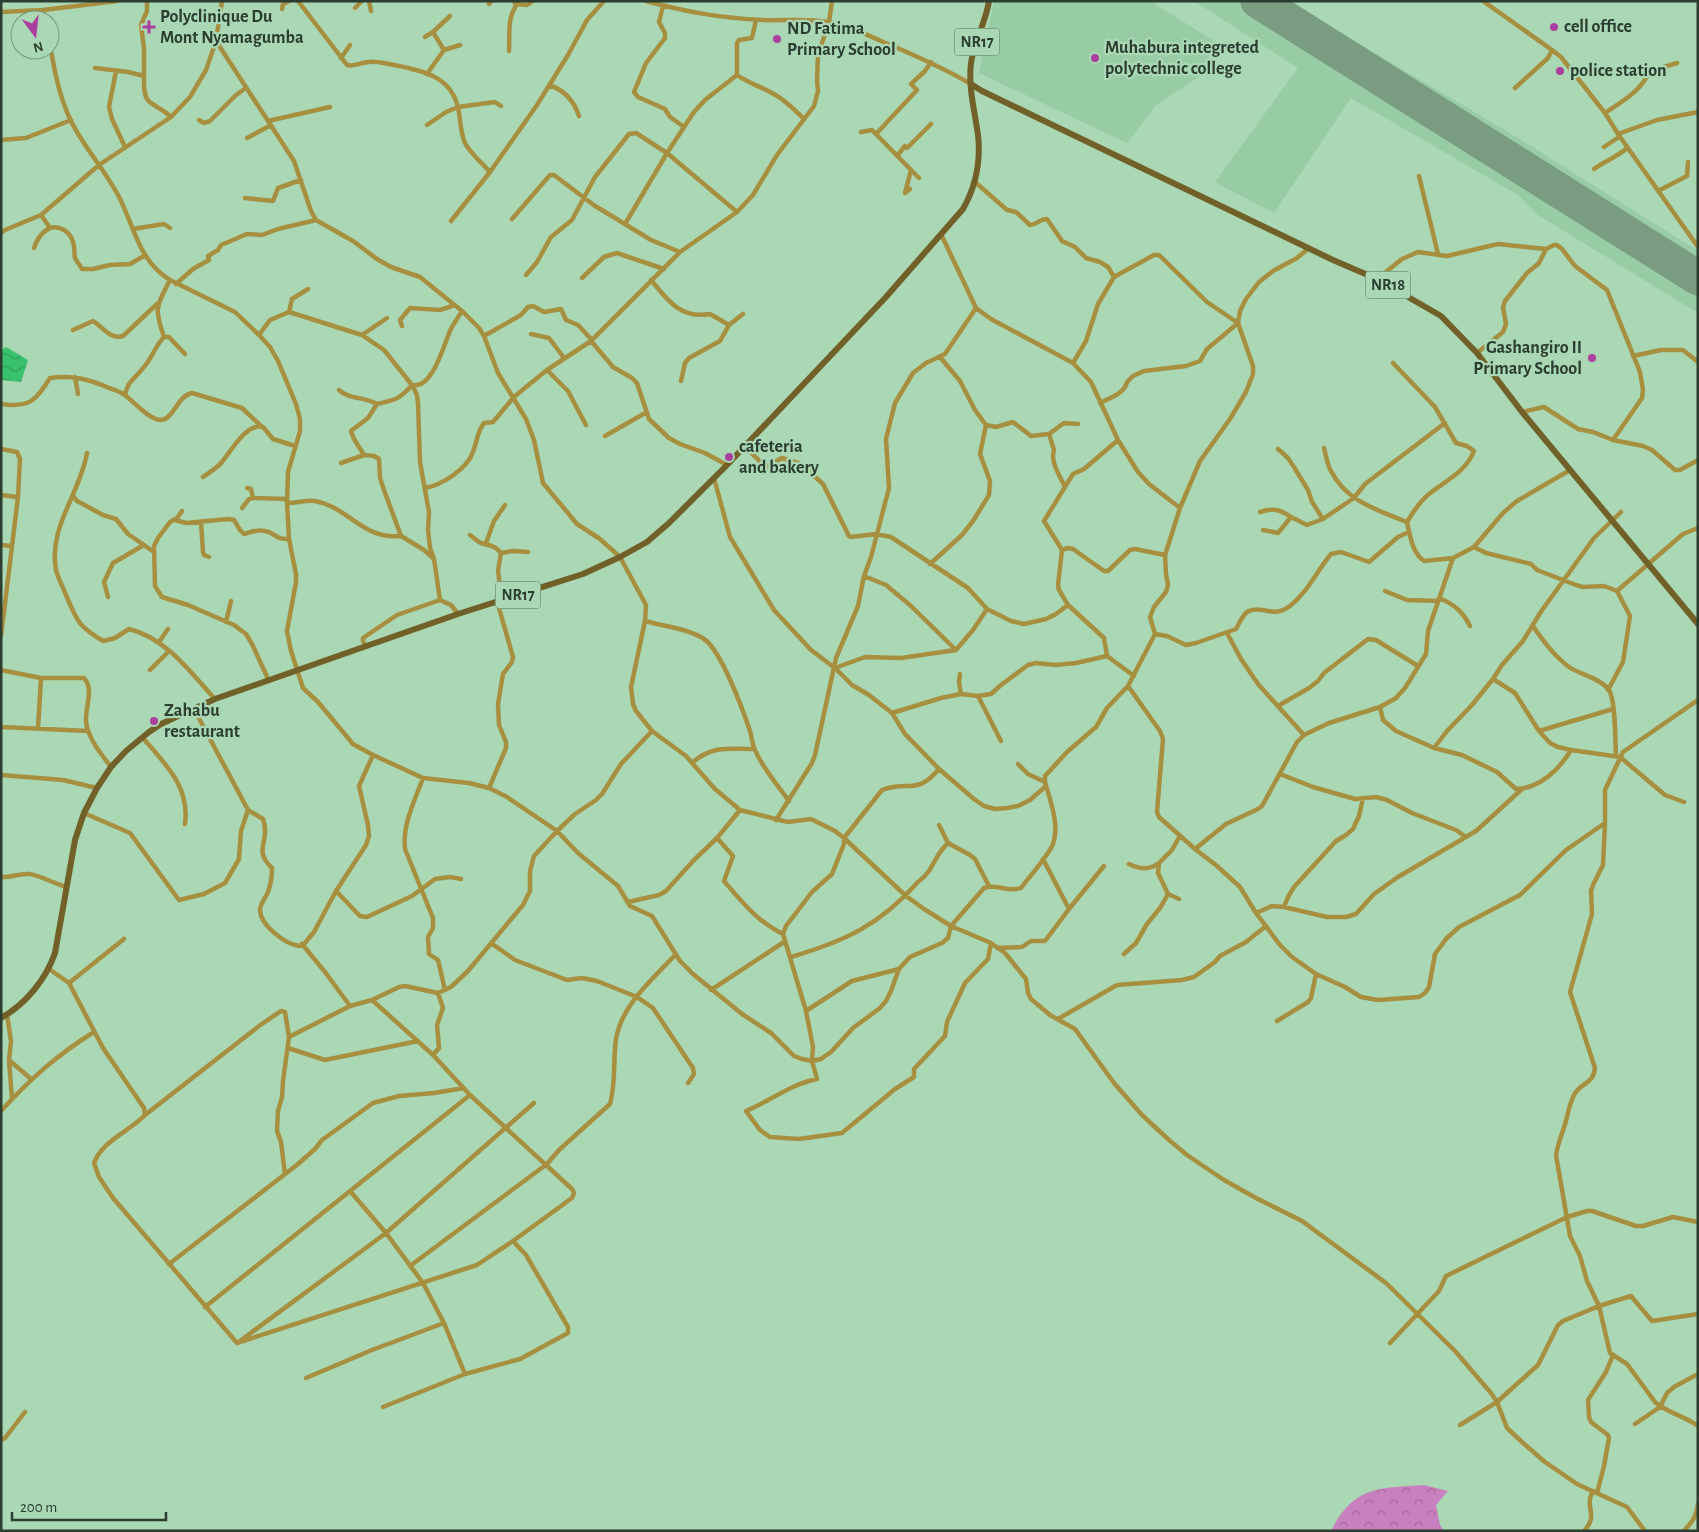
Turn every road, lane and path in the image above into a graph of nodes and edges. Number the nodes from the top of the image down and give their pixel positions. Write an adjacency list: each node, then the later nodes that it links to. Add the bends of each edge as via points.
1 (117, 1): 14 (street)
2 (147, 1): 40 (street, via 141,25)
3 (222, 1): 26 (street)
4 (289, 1): 18 (street, via 283,4)
5 (298, 1): 32 (street)
6 (362, 1): 17 (street)
7 (369, 1): 20 (street)
8 (533, 1): 15 (street)
9 (604, 1): 42 (street, via 587,20)
10 (646, 1): 16 (street)
11 (832, 1): 23 (street)
12 (990, 1): 41 (main road, NR17, via 971,62)
13 (1483, 1): 30 (street)
14 (90, 3): 19 (street)
15 (515, 3): 31 (street, via 509,23)
16 (663, 6): 22 (street, via 704,15); 58 (street, via 659,22 665,38 646,63 634,92 665,109)
17 (355, 8)
18 (282, 9)
19 (43, 10)
20 (370, 11)
21 (450, 16): 24 (street)
22 (756, 20): 23 (street); 39 (street, via 752,38 737,43)
23 (829, 22): 34 (street); 52 (street, via 818,55 818,91 814,106)
24 (433, 32): 25 (street); 29 (street)
25 (425, 37)
26 (216, 41): 43 (street); 51 (street, via 206,70 190,97)
27 (350, 45): 32 (street)
28 (460, 46): 29 (street)
29 (444, 50): 38 (street)
30 (1552, 50): 44 (street, via 1548,58); 49 (street)
31 (509, 51)
32 (341, 58): 38 (street, via 351,66 378,62)
33 (53, 60): 53 (street)
34 (931, 62): 41 (street); 60 (street, via 911,84 917,90)
35 (1676, 63): 49 (street, via 1650,71 1638,90)
36 (95, 68): 37 (street)
37 (116, 71): 40 (street); 64 (street, via 109,107)
38 (427, 74): 47 (street, via 446,83)
39 (737, 75): 52 (street, via 773,93); 58 (street, via 705,100)
40 (144, 76): 51 (street, via 147,101)
41 (971, 84): 77 (main road, NR17, via 978,136 979,162); 95 (main road, NR18)
42 (550, 85): 50 (street, via 561,89); 73 (street)
43 (246, 88): 54 (street, via 210,121 204,123); 55 (street)
44 (1515, 88)
45 (501, 106): 47 (street, via 495,102)
46 (330, 107): 55 (street)
47 (458, 107): 57 (street); 73 (street, via 462,137)
48 (1698, 112): 61 (street, via 1657,120)
49 (1606, 113): 61 (street)
50 (579, 116)
51 (171, 117): 64 (street)
52 (803, 118): 82 (street, via 753,195)
53 (71, 120): 63 (street, via 26,138); 70 (street)
54 (200, 120)
55 (270, 123): 62 (street); 76 (street, via 294,161)
56 (931, 124): 68 (street)
57 (426, 126)
58 (684, 127): 67 (street)
59 (861, 132): 60 (street, via 872,130)
60 (876, 134): 68 (street)
61 (1619, 136): 65 (street); 66 (street)
62 (247, 138)
63 (1, 140)
64 (125, 147): 70 (street)
65 (1604, 147)
66 (1627, 148): 71 (street); 79 (street)
67 (667, 153): 81 (street, via 636,133 629,134 595,177); 82 (street); 87 (street)
68 (897, 156): 72 (street)
69 (1688, 162): 79 (street, via 1687,176)
70 (100, 165): 83 (street); 90 (street)
71 (1594, 169)
72 (911, 170): 75 (street); 78 (street, via 904,193)
73 (490, 172): 86 (street)
74 (1419, 176): 98 (street)
75 (919, 178)
76 (301, 180): 80 (street, via 278,188 273,201); 85 (street)
77 (975, 182): 92 (main road, NR17, via 963,209); 102 (street, via 1030,225 1047,219 1062,241 1075,246 1086,258 1108,267)
78 (910, 189)
79 (1658, 191): 93 (street)
80 (245, 198)
81 (585, 198): 84 (street, via 554,175 550,176); 87 (street); 101 (street, via 572,220 551,237)
82 (737, 212): 97 (street)
83 (41, 215): 88 (street); 91 (street)
84 (512, 219)
85 (316, 220): 107 (street, via 262,235 247,234 229,241); 110 (street, via 391,267 420,277)
86 (451, 221)
87 (625, 224): 97 (street)
88 (50, 228): 94 (street, via 41,234); 99 (street, via 66,230 82,268 130,264)
89 (170, 228): 90 (street, via 164,224)
90 (133, 229): 99 (street)
91 (1, 233)
92 (941, 234): 111 (street); 157 (main road, NR17, via 886,297)
93 (1698, 247)
94 (34, 248)
95 (1309, 248): 104 (main road, NR18); 116 (street, via 1260,282 1246,299)
96 (1546, 249): 98 (street, via 1498,244 1447,256); 126 (street, via 1539,263 1505,301 1503,332); 128 (street, via 1554,245 1562,248 1575,266 1604,287)
97 (680, 252): 100 (street)
98 (1438, 254): 104 (street, via 1411,254)
99 (144, 256): 105 (street)
100 (664, 269): 103 (street, via 617,253 604,257); 106 (street)
101 (526, 275)
102 (1114, 277): 116 (street, via 1159,255 1207,302); 131 (street, via 1098,304 1086,341)
103 (582, 278)
104 (1377, 279): 126 (main road, NR18, via 1431,309)
105 (170, 280): 107 (street); 109 (street)
106 (651, 280): 117 (street, via 680,311 701,316 710,314); 125 (street)
107 (176, 284): 121 (street, via 235,312)
108 (308, 289): 113 (street, via 292,299)
109 (158, 304): 119 (street, via 123,336 114,337 93,321); 124 (street, via 156,315)
110 (455, 305): 112 (street); 118 (street, via 440,310 410,308 400,320)
111 (976, 308): 129 (street); 131 (street)
112 (462, 311): 123 (street); 137 (street, via 432,372 424,383)
113 (289, 312): 121 (street, via 270,320); 122 (street)
114 (743, 314): 117 (street)
115 (387, 318): 122 (street)
116 (1238, 322): 142 (street, via 1207,349 1200,361 1138,373 1118,394); 180 (street, via 1253,374 1242,399 1200,461)
117 (729, 325): 136 (street, via 720,341 688,358)
118 (402, 326)
119 (73, 330)
120 (530, 334): 130 (street, via 549,338)
121 (259, 335): 156 (street, via 278,361 296,404 300,431)
122 (362, 335): 137 (street, via 384,350)
123 (484, 336): 125 (street, via 533,306 544,312 561,309 566,320 578,325); 141 (street, via 498,373)
124 (164, 337): 127 (street, via 169,337); 140 (street, via 143,369 132,379)
125 (591, 341): 130 (street); 145 (street, via 613,367 637,383)
126 (1477, 353): 146 (main road, NR18)
127 (185, 354)
128 (1633, 356): 132 (street, via 1661,350 1683,350); 155 (street, via 1640,372 1642,398)
129 (940, 357): 151 (street, via 960,381); 193 (street, via 914,373 895,403 886,439 889,488)
130 (564, 358): 134 (street)
131 (1073, 362): 142 (street, via 1091,382)
132 (1698, 362)
133 (1393, 363): 147 (street)
134 (547, 370): 141 (street); 149 (street, via 568,391)
135 (75, 377): 139 (street); 140 (street, via 92,380); 143 (street, via 50,378 40,395 23,406)
136 (681, 381)
137 (412, 385): 144 (street, via 397,400); 171 (street, via 418,402 420,462)
138 (339, 390): 144 (street, via 345,396 365,398)
139 (78, 394)
140 (125, 395): 150 (street, via 142,410 161,420 169,416 187,394 196,393 242,408)
141 (514, 397): 171 (street, via 494,422 484,423 473,454 466,463 450,479); 208 (street, via 534,440 543,483 577,524)
142 (1100, 403): 154 (street)
143 (1, 404)
144 (377, 404): 162 (street, via 368,418 352,431)
145 (647, 412): 153 (street); 165 (street, via 649,419 669,438)
146 (1522, 412): 155 (street, via 1544,407 1578,429); 166 (main road, NR18)
147 (1445, 423): 176 (street, via 1366,484); 189 (street, via 1456,443 1474,451 1470,461 1427,495)
148 (1078, 424): 152 (street, via 1064,422)
149 (586, 425)
150 (260, 426): 156 (street, via 272,439); 167 (street, via 243,436 221,463)
151 (986, 426): 152 (street, via 996,428 1013,422 1031,436); 211 (street, via 980,454 990,481 989,495 974,521)
152 (1049, 434): 169 (street, via 1054,450 1052,456)
153 (605, 436)
154 (1118, 440): 169 (street, via 1084,469 1073,474); 180 (street, via 1138,472)
155 (1613, 440): 163 (street, via 1652,450 1675,470)
156 (295, 446): 177 (street, via 288,472)
157 (744, 446): 165 (main road, NR17); 193 (street, via 766,467 782,458 801,464 823,484 849,536)
158 (1324, 448): 176 (street, via 1330,469)
159 (1, 449): 173 (street, via 17,452 20,459)
160 (1278, 449): 185 (street, via 1294,466)
161 (87, 454): 174 (street)
162 (364, 455): 164 (street); 195 (street, via 379,460 380,478)
163 (1698, 460)
164 (341, 463)
165 (727, 465): 168 (main road, NR17)
166 (1570, 470): 187 (main road, NR18); 201 (street, via 1517,500)
167 (203, 477)
168 (714, 478): 208 (main road, NR17, via 656,535); 242 (street, via 730,537 774,610 800,639)
169 (1065, 487): 202 (street, via 1044,521)
170 (247, 488): 175 (street, via 251,489)
171 (425, 488): 210 (street, via 430,548)
172 (1, 495): 173 (street)
173 (18, 496): 200 (street)
174 (73, 496): 199 (street, via 103,515 116,519 128,534); 236 (street, via 60,526 55,556 56,572 73,614 79,624 103,641 129,629)
175 (253, 498): 177 (street); 179 (street)
176 (1354, 498): 185 (street); 189 (street)
177 (287, 501): 195 (street, via 314,501 343,513 369,531 390,537); 196 (street)
178 (505, 505): 197 (street, via 494,521)
179 (242, 508)
180 (1180, 508): 206 (street)
181 (182, 511): 186 (street)
182 (1260, 512): 184 (street, via 1280,510)
183 (1621, 512): 187 (street)
184 (1291, 517): 185 (street, via 1307,525); 191 (street, via 1278,533)
185 (1323, 519)
186 (175, 520): 188 (street); 203 (street, via 158,538)
187 (1612, 520): 212 (main road, NR18); 214 (street, via 1594,538)
188 (202, 522): 196 (street, via 234,520 244,534 264,530 281,540); 207 (street, via 203,552)
189 (1407, 522): 192 (street)
190 (1698, 528): 212 (street, via 1683,534)
191 (1264, 530)
192 (1409, 532): 209 (street, via 1419,557 1424,561); 234 (street, via 1398,537 1369,562 1341,552 1331,554 1291,605 1277,612 1249,611 1236,630)
193 (876, 534): 211 (street, via 891,537); 213 (street)
194 (470, 535): 197 (street)
195 (400, 536): 210 (street)
196 (288, 539): 245 (street, via 296,574 287,631)
197 (486, 543): 205 (street)
198 (1, 545): 200 (street)
199 (144, 545): 203 (street); 219 (street, via 113,563 104,582)
200 (12, 546): 218 (street)
201 (1474, 547): 209 (street); 214 (street, via 1486,554 1531,564 1537,570)
202 (1062, 550): 206 (street, via 1073,549 1104,571 1108,571 1130,550); 224 (street, via 1058,584)
203 (154, 552): 228 (street, via 154,586 162,597 188,604)
204 (528, 552): 205 (street)
205 (501, 553): 222 (street, via 498,571)
206 (1165, 555): 235 (street, via 1168,585 1150,617)
207 (209, 557)
208 (620, 557): 222 (main road, NR17, via 583,574); 227 (street, via 646,605)
209 (1452, 558): 223 (street)
210 (434, 559): 221 (street)
211 (930, 564): 225 (street, via 968,588)
212 (1648, 564): 216 (street); 229 (main road, NR18)
213 (864, 576): 238 (street, via 886,585); 242 (street, via 858,606 836,658)
214 (1564, 581): 216 (street, via 1583,587 1604,586); 231 (street)
215 (1385, 591): 223 (street, via 1408,600)
216 (1617, 591): 252 (street, via 1630,616 1623,662)
217 (1, 593): 218 (street)
218 (7, 594): 233 (street)
219 (108, 597)
220 (231, 600): 228 (street)
221 (440, 600): 226 (street, via 451,605); 237 (street, via 397,615 363,638)
222 (500, 600): 226 (main road, NR17); 284 (street, via 513,657 503,674 498,704 499,725 506,748)
223 (1439, 600): 230 (street, via 1450,603 1465,616); 241 (street, via 1428,631 1426,654)
224 (1068, 605): 225 (street, via 1056,614 1024,624); 240 (street, via 1104,638)
225 (987, 609): 238 (street)
226 (458, 614): 237 (main road, NR17)
227 (645, 621): 265 (street, via 631,687 633,704); 271 (street, via 705,639 713,648 723,662)
228 (226, 622): 250 (street, via 246,634)
229 (1698, 624)
230 (1470, 626)
231 (1533, 626): 249 (street); 252 (street, via 1547,646 1569,667)
232 (168, 629): 236 (street)
233 (2, 633)
234 (1227, 633): 235 (street, via 1186,645); 257 (street, via 1258,684)
235 (1155, 634): 247 (street)
236 (160, 642): 239 (street)
237 (366, 646): 245 (main road, NR17)
238 (956, 650): 242 (street, via 901,658 866,657)
239 (169, 652): 244 (street); 255 (street)
240 (1107, 656): 247 (street); 254 (street, via 1076,663 1028,665 991,694)
241 (1418, 666): 257 (street, via 1376,640 1368,640 1324,672 1309,688); 258 (street, via 1396,698)
242 (835, 668): 261 (street); 287 (street, via 815,755)
243 (1, 670): 248 (street)
244 (150, 670)
245 (297, 670): 250 (main road, NR17); 273 (street, via 303,688 353,744)
246 (960, 674): 253 (street)
247 (1134, 676): 251 (street)
248 (41, 678): 263 (street); 264 (street, via 84,678 89,686)
249 (1493, 679): 266 (street, via 1515,693); 270 (street)
250 (269, 681): 255 (main road, NR17)
251 (1128, 686): 282 (street, via 1107,708 1096,727 1046,776); 297 (street, via 1160,731 1163,747 1157,812)
252 (1608, 690): 260 (street)
253 (961, 694): 254 (street); 261 (street)
254 (978, 696): 269 (street)
255 (215, 700): 259 (main road, NR17)
256 (1698, 700): 274 (street)
257 (1278, 706): 267 (street)
258 (1380, 707): 267 (street, via 1329,722); 270 (street, via 1388,725)
259 (194, 709): 268 (main road, NR17); 289 (street)
260 (1613, 709): 266 (street); 274 (street)
261 (892, 713): 278 (street, via 905,734)
262 (1, 727): 263 (street)
263 (38, 729): 264 (street)
264 (88, 731): 277 (street)
265 (652, 731): 275 (street); 296 (street, via 621,764 602,794)
266 (1539, 731): 272 (street, via 1550,743)
267 (1304, 735): 279 (street, via 1296,742)
268 (142, 737): 277 (main road, NR17); 294 (street, via 174,774 184,797)
269 (1001, 741)
270 (1434, 748): 285 (street, via 1462,755 1497,772 1516,789)
271 (754, 749): 275 (street, via 716,749); 287 (street)
272 (1571, 750): 274 (street); 285 (street, via 1553,774)
273 (373, 755): 281 (street); 312 (street, via 359,786 369,836)
274 (1618, 757): 288 (street, via 1665,795); 293 (street, via 1604,790)
275 (692, 763): 290 (street)
276 (1018, 764): 282 (street)
277 (111, 767): 283 (main road, NR17)
278 (939, 769): 282 (street, via 984,806 995,808 1018,806 1030,800); 300 (street, via 921,784 882,790)
279 (1280, 774): 286 (street, via 1313,787 1355,799); 302 (street, via 1258,809 1226,824)
280 (1, 775): 283 (street, via 63,780)
281 (423, 778): 284 (street); 311 (street, via 403,838)
282 (1045, 784): 303 (street, via 1055,834 1054,843)
283 (96, 788): 291 (main road, NR17)
284 (489, 788): 296 (street)
285 (1522, 789): 298 (street)
286 (1363, 798): 298 (street, via 1387,800); 317 (street, via 1353,829 1336,841 1294,887)
287 (789, 801): 292 (street)
288 (1684, 802)
289 (248, 810): 291 (street, via 241,831 239,860 225,883 204,894 179,900 130,833); 327 (street, via 263,818 266,829 261,853 272,868 268,894 260,909 262,918 276,935 290,945)
290 (740, 810): 292 (street); 299 (street)
291 (84, 812): 310 (main road, NR17, via 75,840)
292 (776, 820): 300 (street, via 811,819)
293 (1605, 823): 334 (street, via 1566,850 1520,895 1475,917 1446,940 1435,954 1429,987 1419,997 1389,1000 1361,997); 365 (street, via 1603,865 1591,891 1592,914 1570,992 1595,1068 1589,1082 1576,1091 1568,1105 1558,1144 1556,1155)
294 (185, 824)
295 (939, 825): 301 (street)
296 (557, 831): 316 (street, via 618,886); 325 (street, via 534,856 530,891 523,905)
297 (1180, 836): 302 (street); 304 (street)
298 (1466, 837): 317 (street, via 1398,877 1374,894 1356,914 1327,918)
299 (717, 838): 316 (street, via 666,891); 322 (street, via 733,856 724,881 770,928)
300 (844, 838): 314 (street); 322 (street, via 832,874 812,892)
301 (948, 843): 309 (street, via 975,859); 314 (street)
302 (1195, 849): 319 (street, via 1240,888)
303 (1042, 859): 309 (street, via 1021,888 1008,890); 318 (street)
304 (1159, 863): 305 (street, via 1148,868); 313 (street, via 1158,873)
305 (1128, 864)
306 (1104, 866): 318 (street)
307 (1, 877): 310 (street, via 30,874)
308 (461, 879): 311 (street, via 440,877)
309 (989, 886): 320 (street)
310 (67, 887): 332 (main road, NR17)
311 (422, 889): 312 (street, via 367,917 360,916); 336 (street, via 434,923 428,937 429,954 438,960)
312 (336, 891): 327 (street, via 314,932)
313 (1168, 894): 315 (street); 330 (street, via 1136,943)
314 (906, 896): 320 (street); 331 (street, via 876,921 853,934)
315 (1180, 899)
316 (628, 902): 329 (street, via 633,908 652,916)
317 (1284, 907): 319 (street, via 1272,906)
318 (1069, 909): 328 (street, via 1045,941 1031,941 1022,947)
319 (1256, 912): 321 (street)
320 (951, 926): 326 (street); 333 (street, via 948,938 942,943 910,957)
321 (1266, 926): 334 (street, via 1292,957); 344 (street, via 1194,977 1117,985)
322 (783, 934): 324 (street)
323 (124, 939): 335 (street)
324 (784, 942): 331 (street); 337 (street)
325 (491, 943): 336 (street, via 468,971); 339 (street, via 516,960 567,980 597,981)
326 (991, 943): 328 (street); 352 (street, via 988,959 965,983 944,1036 914,1070 914,1077 842,1133 799,1139 770,1137 760,1130 746,1111 802,1082 817,1079)
327 (302, 944): 341 (street)
328 (998, 948): 344 (street, via 1026,979 1031,999)
329 (676, 954): 337 (street); 339 (street)
330 (1124, 954)
331 (791, 957): 342 (street)
332 (50, 969): 335 (street); 343 (main road, NR17, via 20,1005)
333 (899, 969): 342 (street, via 852,981); 352 (street, via 889,996 880,1008 853,1028 831,1052)
334 (1316, 974): 345 (street, via 1308,1002)
335 (69, 983): 346 (street)
336 (445, 990): 338 (street)
337 (712, 990): 352 (street, via 771,1033 794,1056)
338 (438, 993): 340 (street, via 399,986); 350 (street, via 443,1008 437,1025 438,1048)
339 (636, 997): 354 (street, via 654,1008 693,1068 694,1074); 362 (street, via 624,1014 616,1038 610,1104)
340 (372, 1000): 341 (street); 348 (street)
341 (350, 1006): 347 (street)
342 (806, 1011): 352 (street, via 813,1047)
343 (4, 1016): 351 (street, via 11,1041)
344 (1058, 1019): 375 (street, via 1075,1029 1142,1115 1187,1155 1224,1180 1302,1220 1386,1284)
345 (1277, 1021)
346 (94, 1032): 353 (street); 360 (street)
347 (289, 1037): 349 (street); 360 (street, via 287,1017 285,1012 281,1012)
348 (418, 1041): 349 (street, via 325,1060); 350 (street)
349 (288, 1048): 363 (street, via 277,1131)
350 (433, 1055): 355 (street)
351 (9, 1060): 353 (street); 357 (street)
352 (812, 1061)
353 (30, 1079): 357 (street)
354 (688, 1083)
355 (464, 1088): 356 (street); 363 (street, via 399,1096 373,1103 322,1140)
356 (470, 1095): 361 (street); 364 (street)
357 (12, 1099): 359 (street)
358 (534, 1103): 361 (street)
359 (1, 1110)
360 (146, 1115): 369 (street, via 106,1147 94,1163 99,1178)
361 (506, 1127): 362 (street); 367 (street)
362 (547, 1164): 368 (street, via 572,1189 572,1198); 370 (street)
363 (285, 1174): 369 (street)
364 (350, 1191): 367 (street); 373 (street)
365 (1567, 1217): 366 (street, via 1592,1211 1636,1226 1673,1217); 372 (street, via 1570,1236); 375 (street, via 1446,1276 1438,1291)
366 (1698, 1222)
367 (386, 1233): 370 (street); 377 (street)
368 (513, 1241): 371 (street, via 477,1265); 380 (street, via 526,1255 568,1327 568,1333 520,1359)
369 (169, 1264): 373 (street)
370 (410, 1266): 371 (street)
371 (423, 1283): 376 (street); 377 (street)
372 (1599, 1306): 374 (street, via 1631,1296 1652,1320); 379 (street, via 1608,1348); 383 (street, via 1558,1325 1538,1365)
373 (206, 1307): 377 (street)
374 (1698, 1314)
375 (1417, 1315): 378 (street); 383 (street, via 1455,1351)
376 (444, 1323): 380 (street); 382 (street)
377 (237, 1343)
378 (1390, 1343)
379 (1613, 1355): 385 (street, via 1627,1364); 391 (street, via 1588,1400 1591,1422 1609,1438)
380 (465, 1374): 384 (street)
381 (1698, 1374): 385 (street, via 1674,1386)
382 (306, 1378)
383 (1497, 1402): 388 (street); 391 (street, via 1507,1428 1522,1442 1577,1484)
384 (383, 1407)
385 (1660, 1407): 387 (street); 389 (street)
386 (25, 1412): 390 (street)
387 (1635, 1424)
388 (1460, 1425)
389 (1698, 1426)
390 (1, 1440)
391 (1595, 1492): 394 (street, via 1589,1500 1592,1513); 395 (street, via 1627,1507)
392 (1698, 1504): 393 (street)
393 (1698, 1513): 396 (street)
394 (1584, 1531)
395 (1645, 1531)
396 (1684, 1531)

